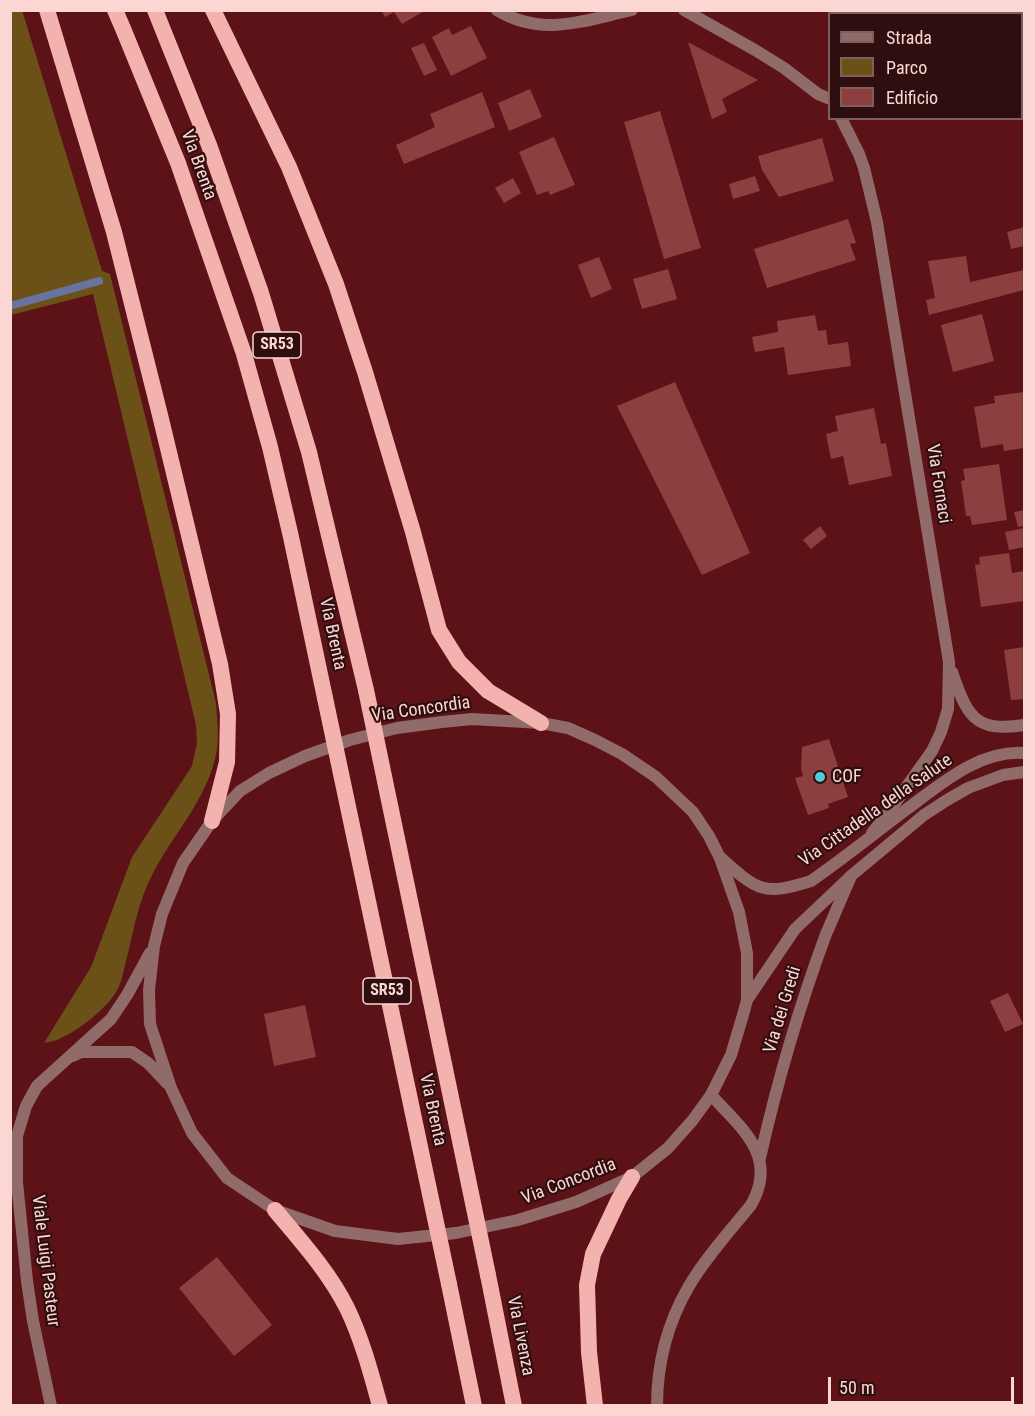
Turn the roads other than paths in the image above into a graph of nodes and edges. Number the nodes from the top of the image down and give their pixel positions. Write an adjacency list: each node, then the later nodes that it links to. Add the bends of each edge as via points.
1 (47, 10): 15 (highway, via 114,232 220,664 228,714 227,762)
2 (115, 10): 30 (highway, Via Brenta / SR53, bridge, via 178,163 244,354 273,459)
3 (155, 10): 27 (highway, Via Brenta / SR53, bridge, via 209,145 261,293 309,452 366,690)
4 (213, 10): 11 (highway, via 289,167 336,284 369,383 439,630 459,662 488,691)
5 (497, 10): 6 (street, via 515,20 550,26)
6 (632, 10)
7 (684, 10): 8 (street)
8 (828, 98)
9 (843, 120): 10 (street, Via Fornaci, via 864,168 877,222)
10 (949, 662): 12 (street, via 964,702 977,720 998,727); 16 (street, Via Fornaci, via 947,715 937,742)
11 (541, 723): 15 (street, Via Concordia, via 472,719 398,728 350,740 269,773 240,791); 17 (street, Via Concordia, via 568,728 595,740 656,777 693,812)
12 (1024, 725)
13 (1024, 753): 16 (street, Via Cittadella della Salute, via 1004,754 967,768)
14 (1024, 772): 18 (street, Via Cittadella della Salute, via 986,780 946,800)
15 (212, 821): 19 (street, Via Concordia, via 183,863 162,914)
16 (867, 838): 17 (street, Via Cittadella della Salute, via 811,881 788,888 766,890 748,882)
17 (720, 858): 20 (street, Via Concordia, via 739,912 747,953)
18 (852, 875): 20 (street, Via Cittadella della Salute, via 795,929); 24 (street, Via dei Gredi, via 826,933 799,1012)
19 (154, 946): 21 (street, Viale Luigi Pasteur, via 111,1019); 22 (street, Via Concordia, via 148,990 150,1024)
20 (747, 1000): 23 (street, Via Concordia, via 730,1054)
21 (62, 1063): 22 (street, Viale Luigi Pasteur, via 81,1052 132,1052); 28 (street, Viale Luigi Pasteur, via 37,1086 17,1136 16,1182 27,1281)
22 (171, 1088): 26 (street, Via Concordia, via 192,1133 227,1178)
23 (711, 1095): 24 (street, via 744,1130); 25 (street, Via Concordia, via 668,1148)
24 (760, 1159): 33 (street, Via dei Gredi, via 756,1196 688,1286 676,1313 661,1359)
25 (632, 1177): 26 (street, Via Concordia, via 576,1202 518,1220 456,1233 398,1239 335,1230); 32 (highway, via 593,1254 587,1285)
26 (275, 1210): 29 (highway, via 323,1268 347,1307 363,1345)
27 (488, 1275): 31 (highway, Via Livenza / SR53)
28 (51, 1406)
29 (380, 1406)
30 (474, 1406)
31 (514, 1406)
32 (595, 1406)
33 (657, 1406)

